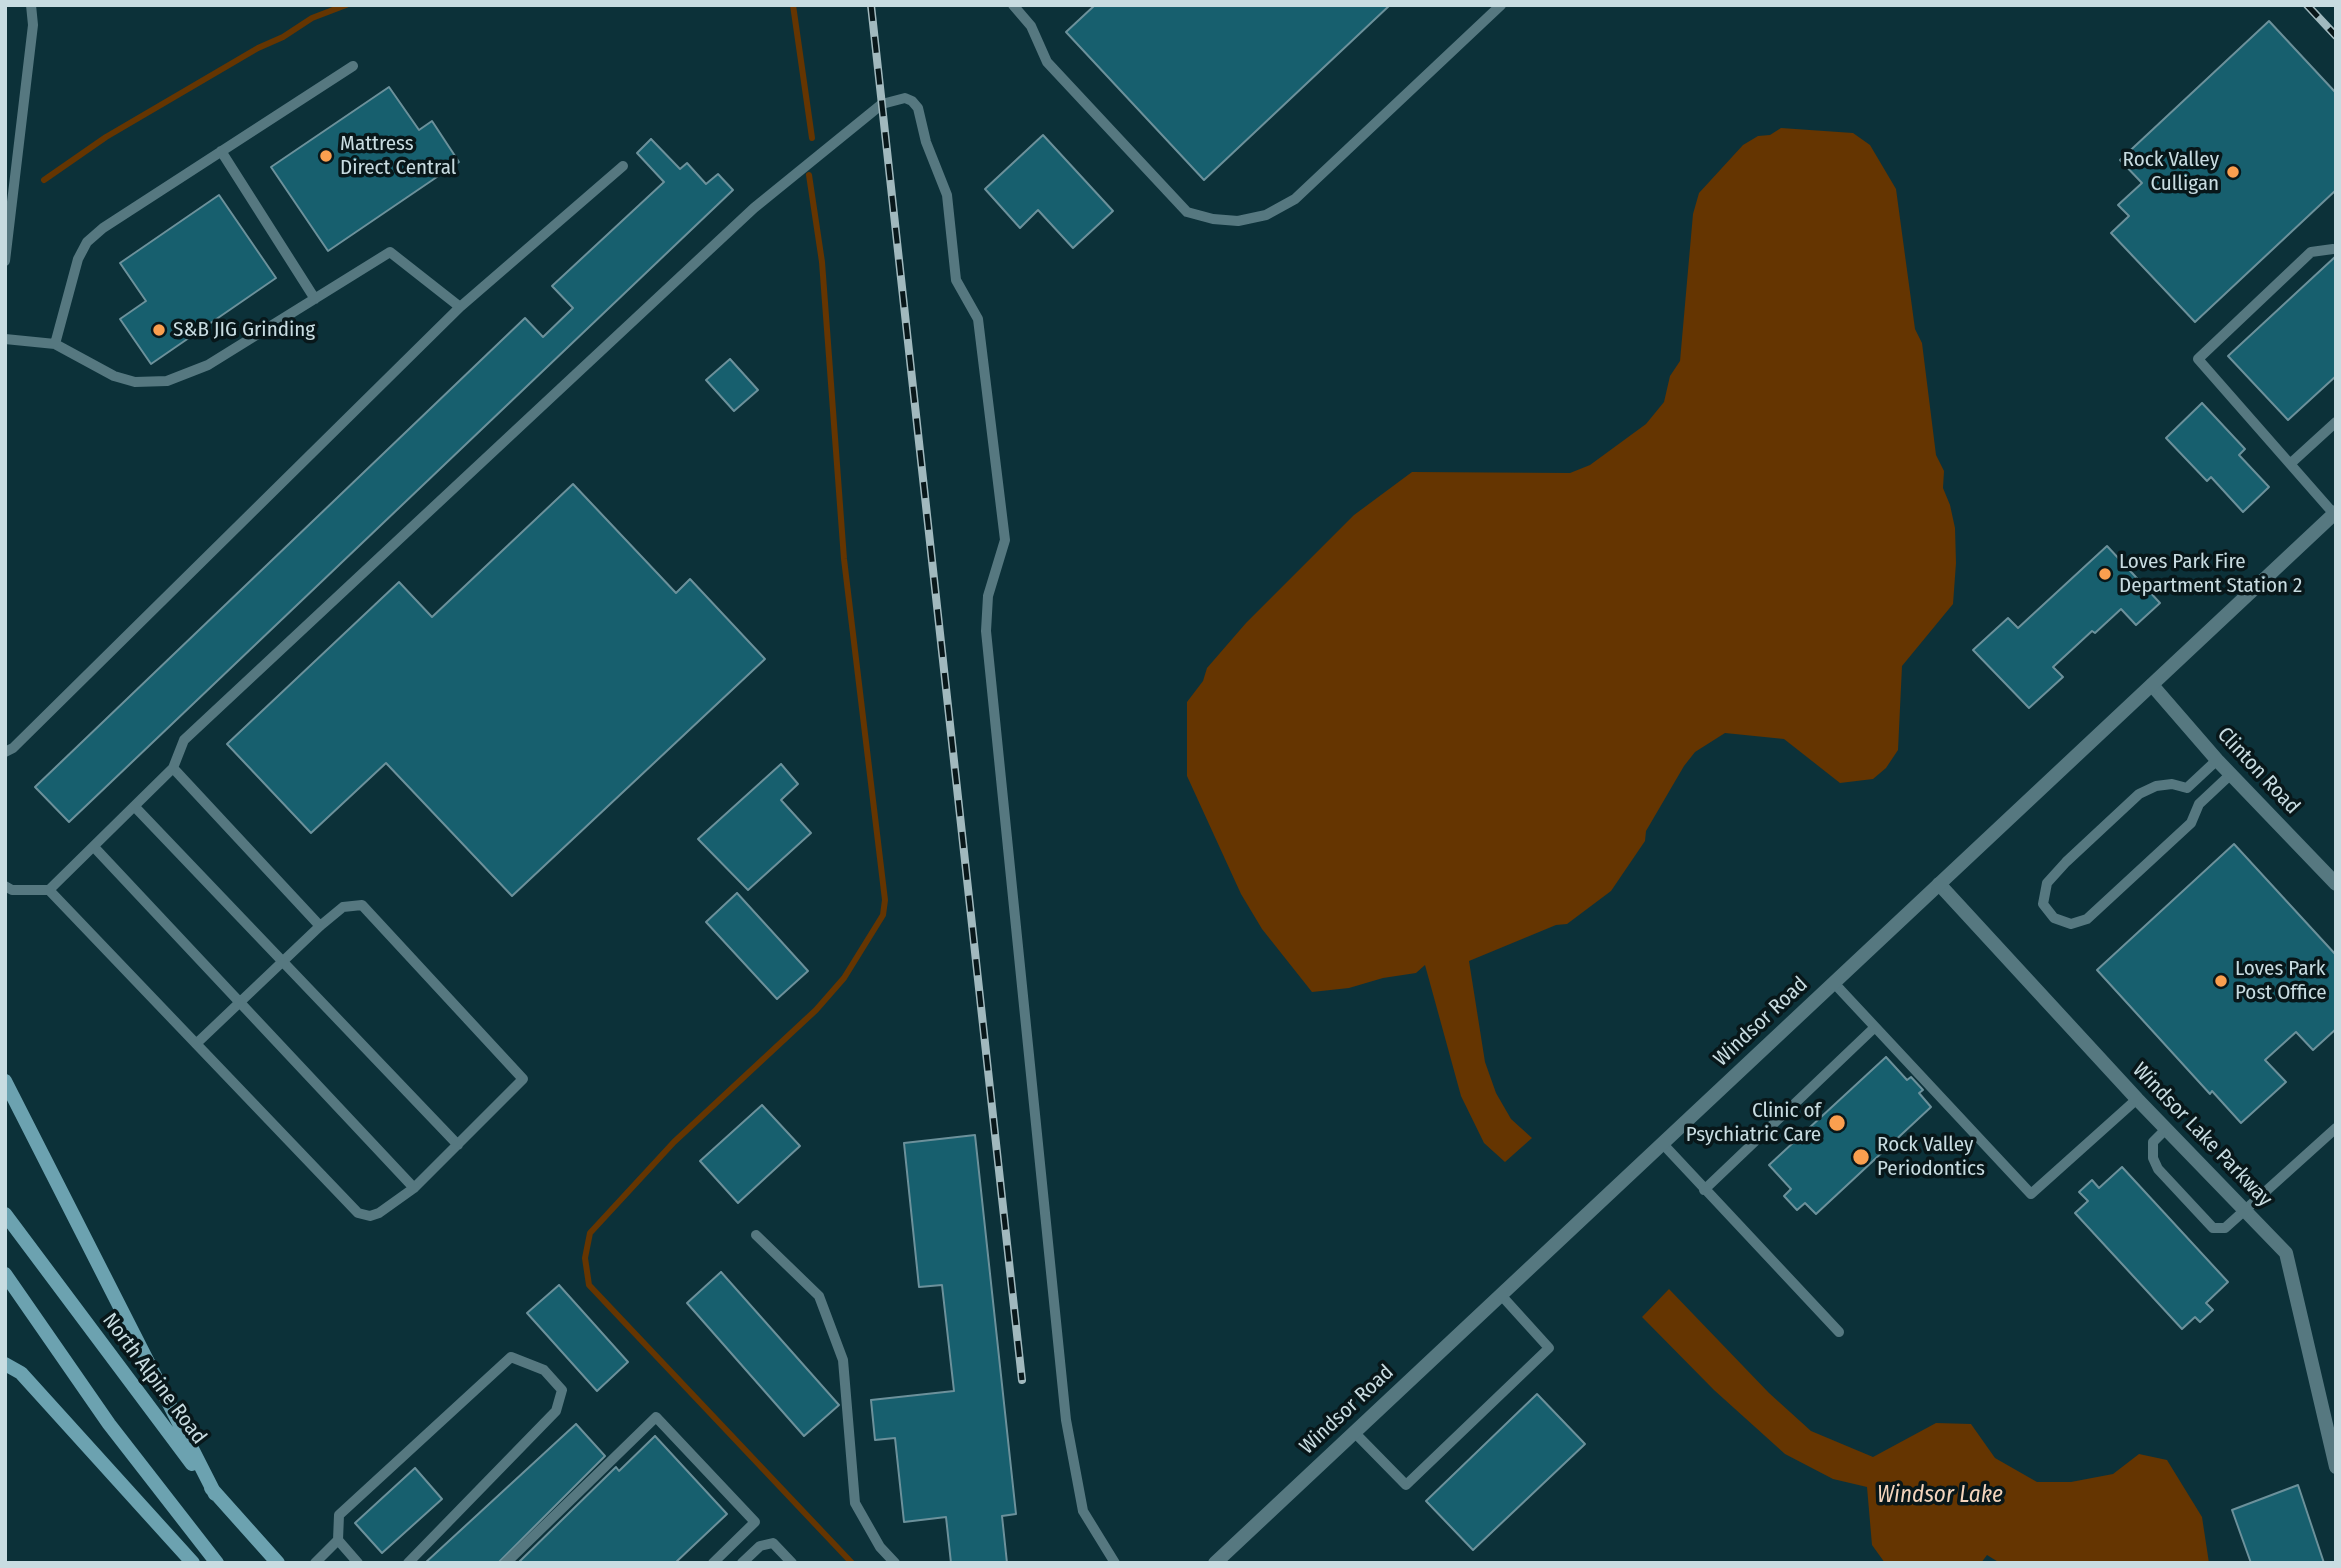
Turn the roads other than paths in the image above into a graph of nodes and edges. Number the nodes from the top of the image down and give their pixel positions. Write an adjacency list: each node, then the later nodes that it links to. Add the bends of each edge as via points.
1 (31, 5): 8 (lane, via 33,25)
2 (1013, 5): 3 (lane, via 1031,26 1047,62 1186,212 1238,221 1266,215 1295,200)
3 (1502, 5)
4 (354, 66): 5 (lane)
5 (221, 151): 9 (lane); 12 (lane, via 87,242)
6 (623, 166): 10 (lane)
7 (2335, 249): 14 (lane, via 2311,252 2198,359)
8 (5, 261)
9 (315, 299): 10 (lane, via 390,251); 12 (lane, via 208,365 167,381 135,382 114,376)
10 (460, 307): 17 (lane)
11 (5, 339): 12 (lane)
12 (55, 344)
13 (2336, 422): 14 (lane)
14 (2290, 464): 15 (lane)
15 (2335, 513): 16 (street, Windsor Road)
16 (2152, 685): 18 (street, Clinton Road); 23 (street, Windsor Road)
17 (5, 752)
18 (2217, 760): 20 (street, Clinton Road); 20 (lane, via 2187,788 2172,784 2139,794 2066,862 2047,883 2043,904 2054,918 2071,924 2087,919 2191,822 2199,804)
19 (173, 768): 21 (lane); 27 (lane); 64 (lane, via 184,740 754,208 882,104 905,98 912,101 947,195 956,280 978,319 1005,540 988,596 986,631 1066,1420 1083,1511)
20 (2231, 774): 24 (street, Clinton Road)
21 (135, 807): 22 (lane); 28 (lane)
22 (94, 847): 26 (lane); 30 (lane)
23 (1939, 884): 29 (street, Windsor Road); 34 (street, Windsor Lake Parkway)
24 (2336, 884)
25 (5, 886): 26 (lane)
26 (49, 890): 32 (lane)
27 (320, 926): 28 (lane); 38 (lane, via 343,907 366,906 522,1074 522,1082)
28 (283, 960): 30 (lane); 38 (lane)
29 (1834, 983): 31 (lane); 37 (street, Windsor Road)
30 (239, 1002): 32 (lane); 39 (lane)
31 (1875, 1027): 34 (lane, via 2031,1194); 40 (lane)
32 (197, 1043): 39 (lane, via 358,1213 379,1213)
33 (5, 1081): 51 (main road)
34 (2137, 1099): 36 (street, Windsor Lake Parkway)
35 (2336, 1128): 41 (lane)
36 (2166, 1129): 41 (street, Windsor Lake Parkway); 41 (lane, via 2153,1143 2158,1169 2213,1227 2225,1228)
37 (1662, 1143): 40 (lane); 45 (street, Windsor Road)
38 (458, 1145): 39 (lane)
39 (414, 1188)
40 (1704, 1190): 46 (lane)
41 (2245, 1211): 48 (street, Windsor Lake Parkway, via 2287,1253)
42 (5, 1214): 51 (main road, North Alpine Road)
43 (757, 1235): 63 (lane, via 819,1296 843,1360 855,1503 880,1547)
44 (5, 1274): 54 (main road, via 108,1424)
45 (1501, 1295): 49 (street, Windsor Road); 49 (lane, via 1549,1348 1406,1485)
46 (1839, 1332)
47 (5, 1364): 53 (main road, via 21,1373)
48 (2332, 1430): 50 (street, Windsor Lake Parkway)
49 (1354, 1432): 65 (street, Windsor Road)
50 (2336, 1467)
51 (215, 1494): 55 (main road, North Alpine Road)
52 (338, 1540): 56 (lane); 57 (lane); 58 (lane, via 339,1515 511,1357 544,1370 562,1390 556,1411)
53 (194, 1563)
54 (217, 1563)
55 (278, 1563)
56 (315, 1563)
57 (358, 1563)
58 (408, 1563)
59 (506, 1563): 60 (lane, via 656,1418 755,1522)
60 (713, 1563)
61 (742, 1563): 62 (lane, via 760,1546 773,1543)
62 (792, 1563)
63 (895, 1563)
64 (1115, 1563)
65 (1215, 1563)

